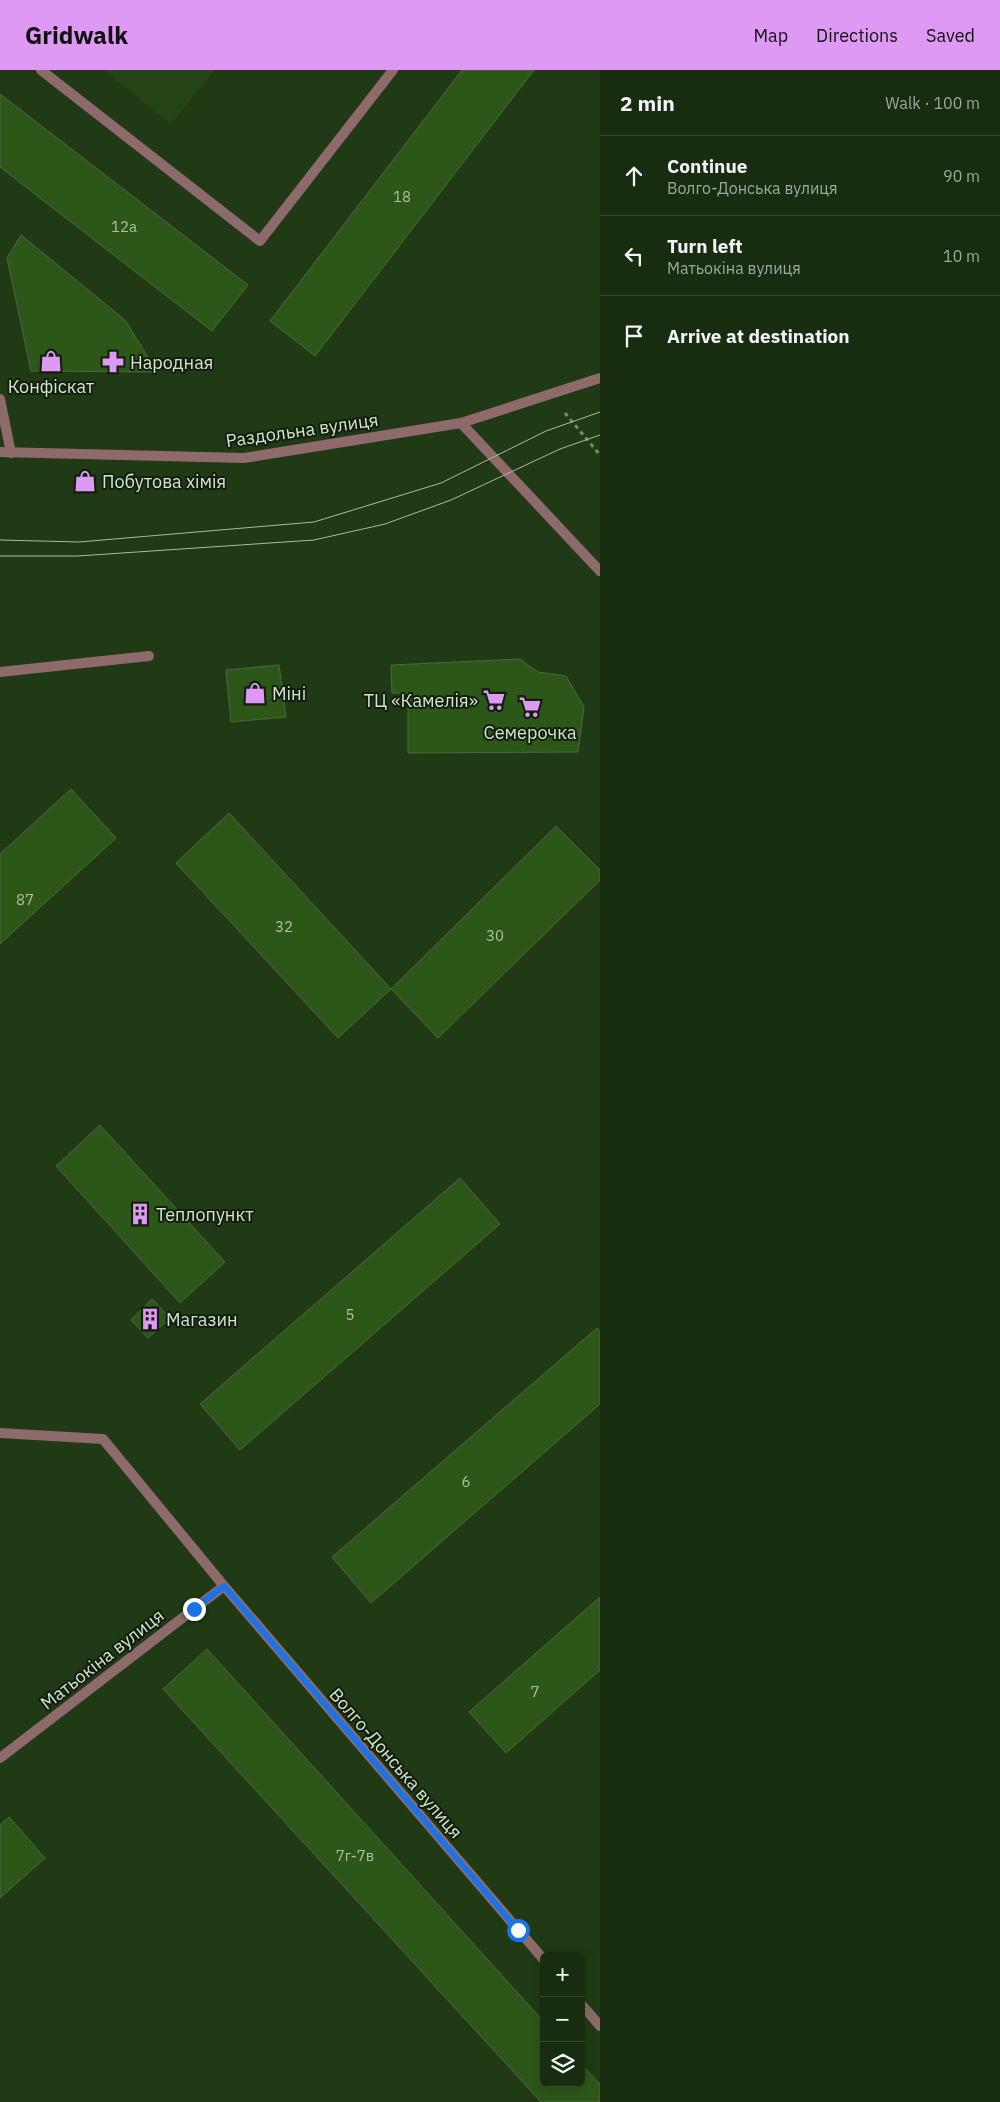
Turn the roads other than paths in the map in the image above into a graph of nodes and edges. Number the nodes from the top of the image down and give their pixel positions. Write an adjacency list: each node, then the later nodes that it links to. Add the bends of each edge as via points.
1 (41, 70): 2 (street, via 260,241)
2 (393, 70)
3 (600, 378): 5 (street, Раздольна вулиця)
4 (0, 399): 7 (street)
5 (461, 423): 7 (street, Раздольна вулиця, via 244,458); 8 (street)
6 (0, 452): 7 (street, Раздольна вулиця)
7 (11, 452)
8 (600, 571)
9 (149, 656): 10 (street)
10 (0, 672)
11 (0, 1433): 12 (street, Волго-Донська вулиця, via 103,1438)
12 (224, 1586): 13 (street, Матьокіна вулиця); 14 (street, Волго-Донська вулиця)
13 (0, 1758)
14 (540, 1955)
15 (585, 2009): 16 (street)
16 (600, 2026)

